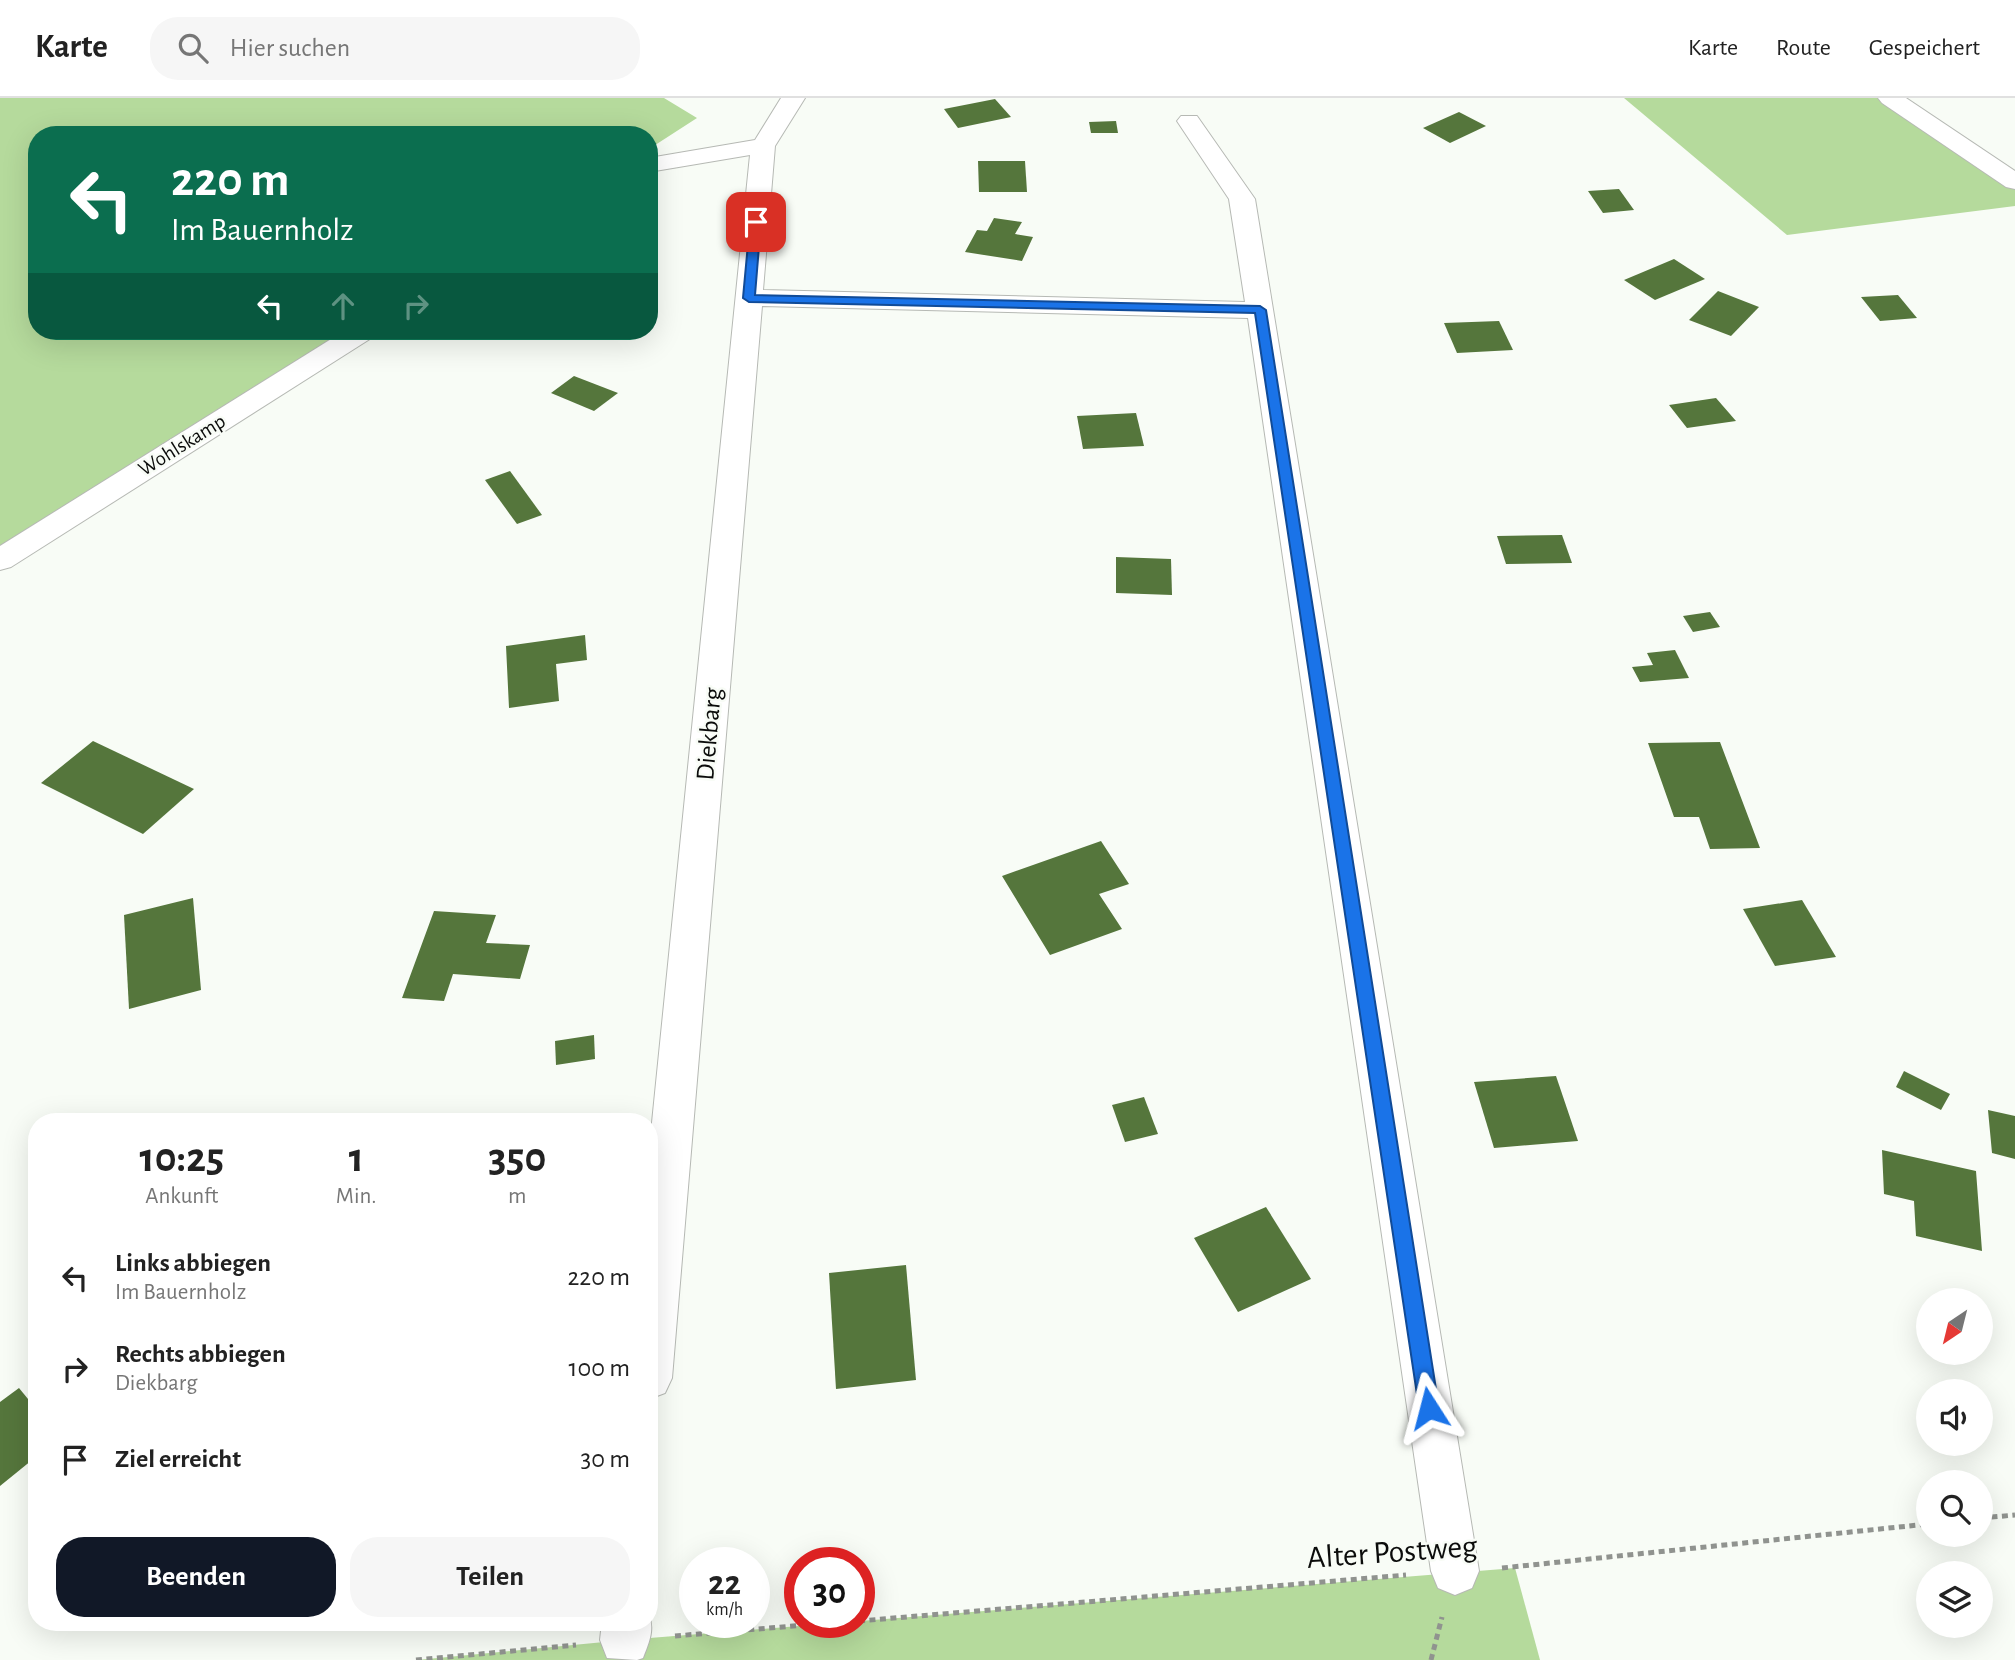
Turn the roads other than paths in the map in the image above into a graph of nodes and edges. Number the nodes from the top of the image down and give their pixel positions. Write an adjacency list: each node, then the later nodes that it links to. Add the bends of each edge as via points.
1 (793, 98): 4 (street, Diekbarg)
2 (1890, 98): 6 (street)
3 (1189, 121): 8 (street, via 1242,199)
4 (763, 146): 5 (street); 7 (street, Diekbarg)
5 (658, 164)
6 (2015, 182)
7 (749, 298): 8 (street); 11 (street, Diekbarg)
8 (1260, 310): 12 (street)
9 (349, 340): 10 (street, Wohlskamp)
10 (0, 560)
11 (658, 1281)
12 (1455, 1571)

